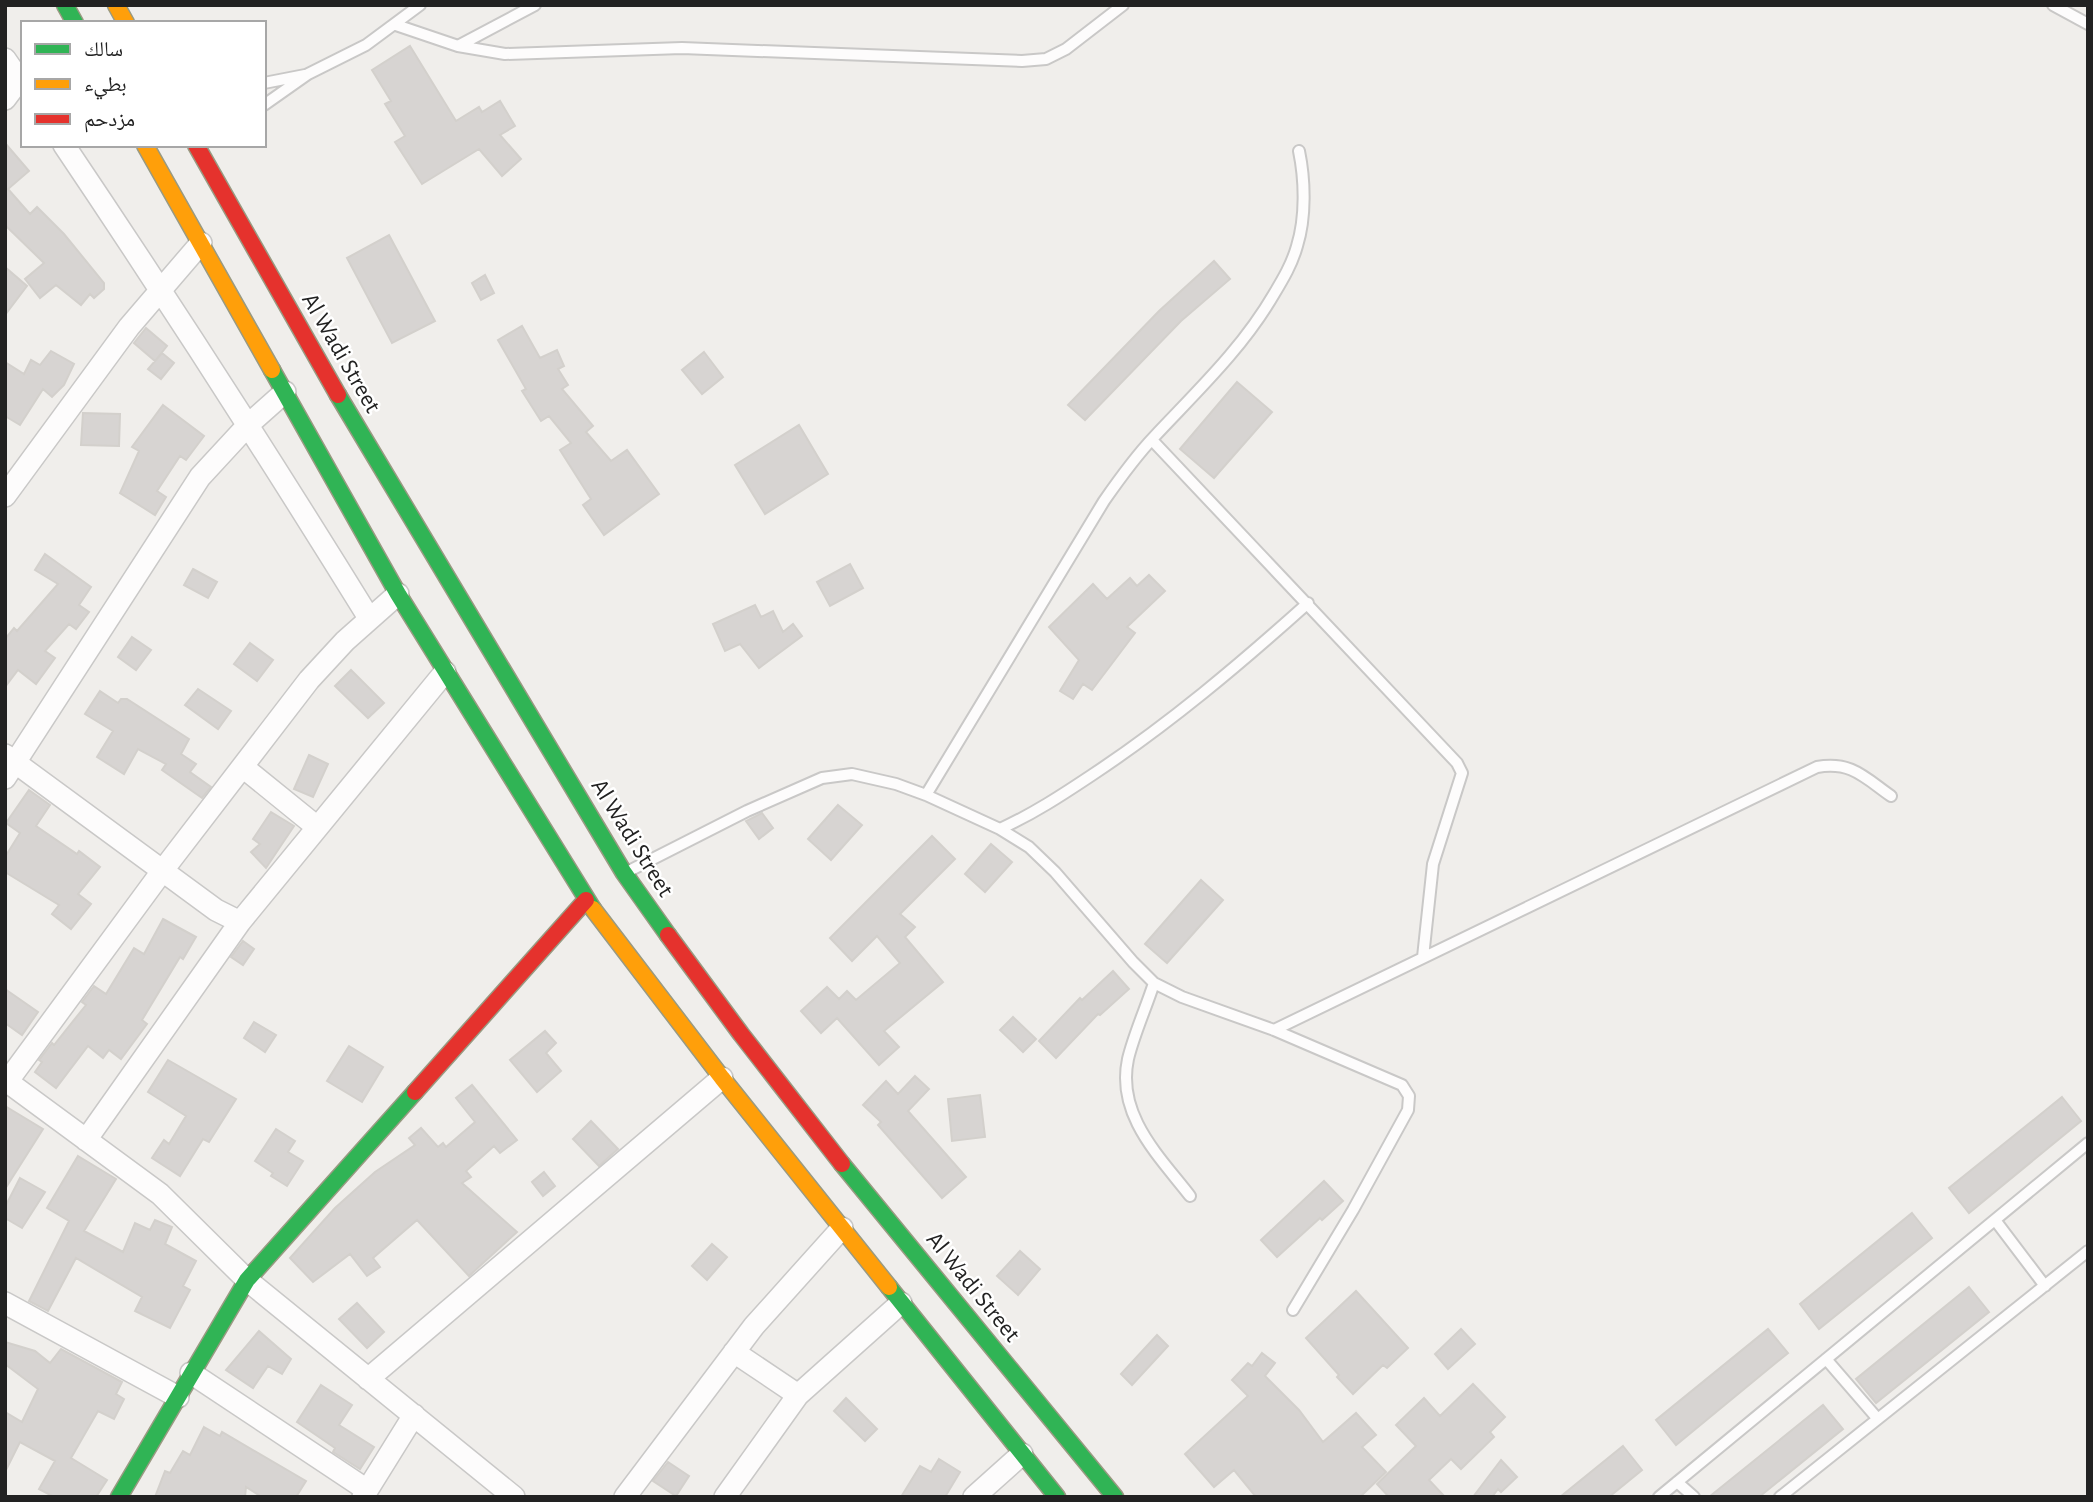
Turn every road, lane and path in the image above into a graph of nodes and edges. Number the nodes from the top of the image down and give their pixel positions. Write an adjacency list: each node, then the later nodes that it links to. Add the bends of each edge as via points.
1 (116, 5): 6 (main road)
2 (420, 5): 8 (lane)
3 (535, 5): 9 (lane)
4 (1123, 5): 9 (lane, via 1066,49 1046,59 1022,61 682,48 505,54)
5 (2053, 5): 7 (lane)
6 (125, 21)
7 (2088, 24)
8 (396, 25): 9 (lane); 11 (lane)
9 (458, 46)
10 (5, 59): 12 (street)
11 (308, 74): 14 (lane); 16 (lane)
12 (21, 79)
13 (21, 81): 15 (street)
14 (266, 83)
15 (5, 99)
16 (266, 104)
17 (65, 147): 22 (street)
18 (146, 147): 21 (main road)
19 (197, 147): 38 (main road, Al Wadi Street, via 293,330)
20 (1299, 150): 25 (lane, via 1302,207 1290,268 1240,346)
21 (201, 243): 22 (street); 23 (main road, via 267,348)
22 (161, 289): 24 (street); 26 (street)
23 (285, 392): 24 (street); 27 (main road)
24 (249, 424): 29 (street); 31 (street, via 200,477)
25 (1152, 440): 28 (lane); 33 (lane, via 1104,500)
26 (5, 496)
27 (398, 594): 29 (street); 30 (main road)
28 (1308, 603): 36 (lane, via 1148,737 1034,814); 41 (lane, via 1462,773 1433,864)
29 (369, 618): 32 (street, via 309,680)
30 (445, 672): 35 (street); 39 (main road)
31 (9, 765): 37 (street)
32 (243, 767): 35 (street); 37 (street)
33 (926, 795): 36 (lane); 38 (lane, via 852,774 822,778)
34 (1891, 796): 41 (lane, via 1845,766 1816,767)
35 (317, 827): 40 (street)
36 (1000, 829): 42 (lane, via 1029,847 1055,872)
37 (163, 870): 40 (street, via 226,917); 45 (street)
38 (624, 873): 74 (main road, Al Wadi Street, via 753,1053)
39 (586, 900): 44 (main road); 52 (main road)
40 (240, 922): 46 (street)
41 (1423, 957): 43 (lane)
42 (1154, 983): 43 (lane); 48 (lane, via 1128,1060 1126,1085 1130,1108 1143,1135)
43 (1274, 1030): 56 (lane, via 1402,1084 1409,1096 1408,1110)
44 (722, 1078): 50 (main road); 60 (street)
45 (6, 1081): 46 (street)
46 (86, 1140): 52 (street, via 160,1194)
47 (2088, 1143): 49 (lane)
48 (1189, 1196)
49 (1994, 1220): 53 (lane); 58 (lane)
50 (842, 1228): 55 (main road); 57 (street)
51 (2088, 1251): 53 (lane)
52 (247, 1280): 59 (main road); 60 (street)
53 (2045, 1286): 64 (lane)
54 (5, 1303): 62 (street)
55 (901, 1303): 61 (street); 65 (main road)
56 (1293, 1310)
57 (734, 1352): 61 (street); 70 (street)
58 (1826, 1359): 64 (lane); 66 (lane)
59 (191, 1373): 62 (main road); 67 (street)
60 (368, 1379): 63 (street)
61 (798, 1395): 71 (street)
62 (178, 1397): 68 (main road)
63 (414, 1415): 67 (street); 69 (street)
64 (1877, 1418): 77 (lane)
65 (1022, 1454): 72 (street); 73 (main road)
66 (1677, 1482): 75 (lane); 76 (lane)
67 (365, 1493)
68 (119, 1497)
69 (514, 1497)
70 (625, 1497)
71 (725, 1497)
72 (974, 1497)
73 (1057, 1497)
74 (1115, 1497)
75 (1659, 1497)
76 (1694, 1497)
77 (1780, 1497)

